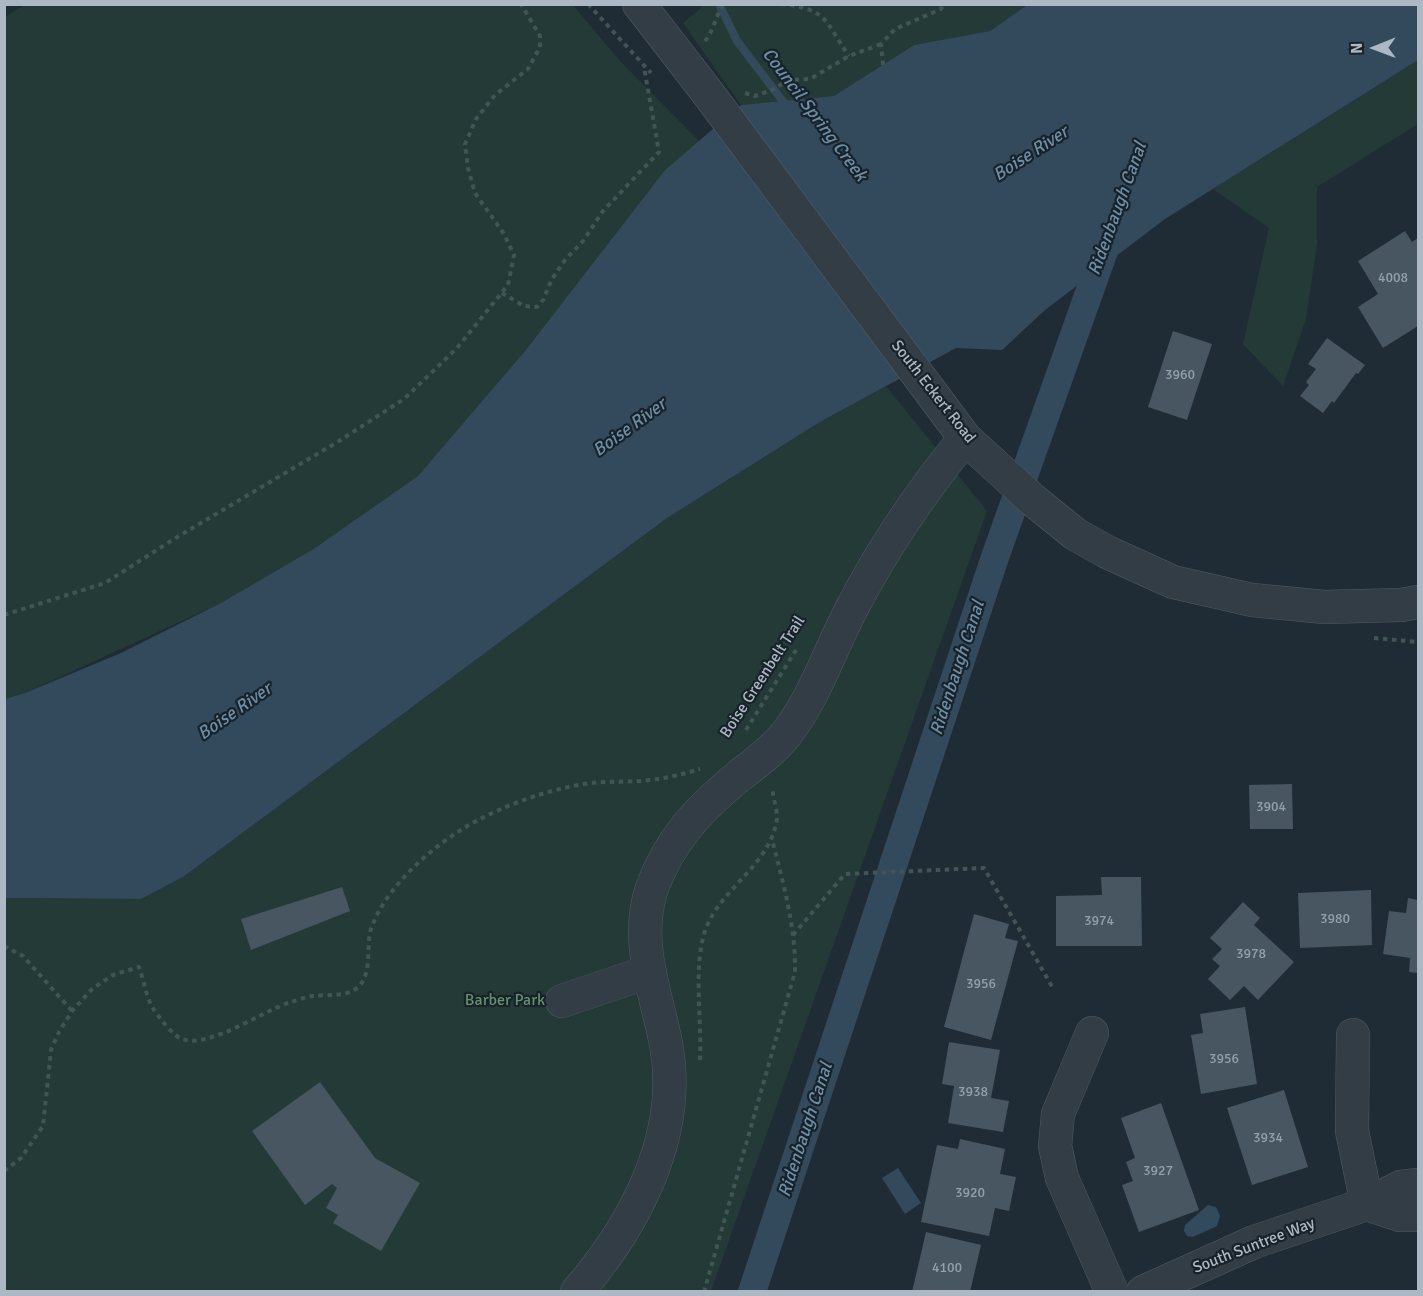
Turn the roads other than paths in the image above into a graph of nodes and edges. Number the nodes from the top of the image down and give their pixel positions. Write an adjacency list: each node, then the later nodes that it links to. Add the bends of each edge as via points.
1 (639, 4): 2 (street, South Eckert Road, via 670,70 707,92)
2 (965, 438): 3 (street, South Eckert Road, via 1076,534 1173,582 1252,600 1324,607); 4 (street, via 878,558 803,709 785,736 706,804 674,843 651,891 646,918)
3 (1419, 602)
4 (648, 972): 5 (street); 11 (street, via 667,1046 667,1121 644,1190 623,1230)
5 (562, 1001)
6 (1092, 1033): 12 (street, via 1058,1114 1055,1146 1062,1178)
7 (1353, 1035): 9 (street, via 1352,1131)
8 (1419, 1185): 9 (street, South Suntree Way, via 1401,1187)
9 (1367, 1204): 10 (street, via 1400,1215); 13 (street, South Suntree Way, via 1254,1242)
10 (1419, 1215)
11 (577, 1292)
12 (1112, 1292)
13 (1143, 1292)

